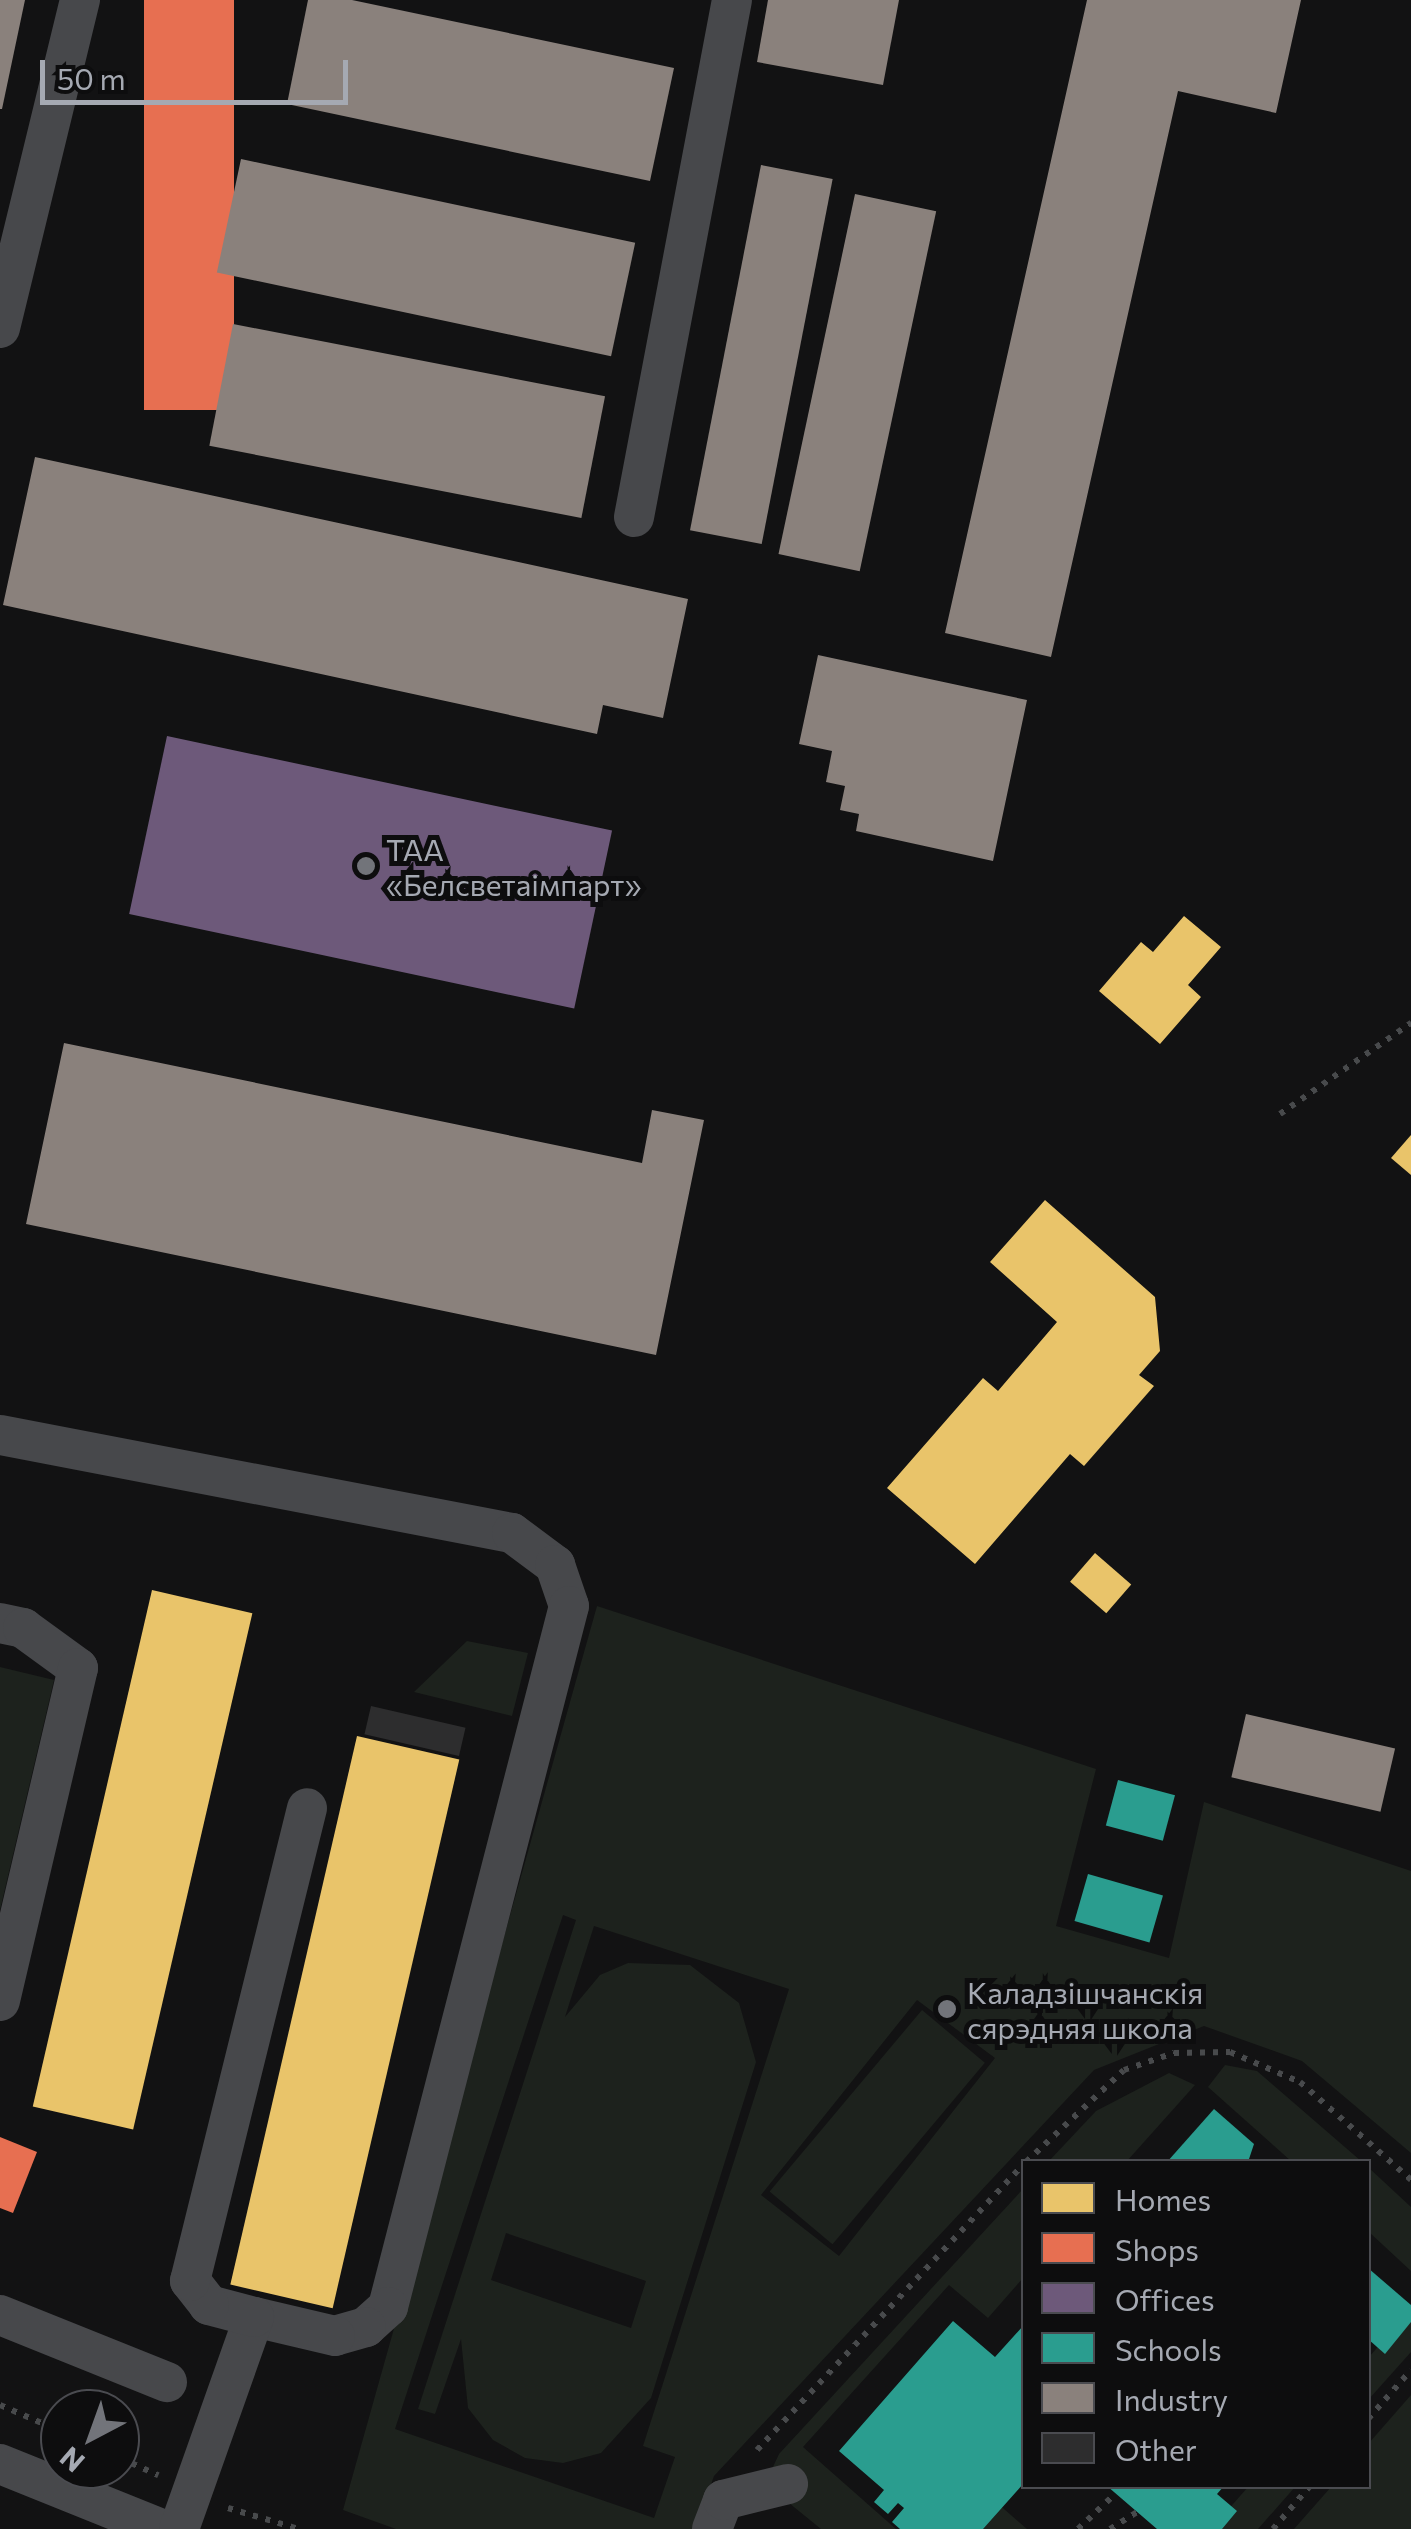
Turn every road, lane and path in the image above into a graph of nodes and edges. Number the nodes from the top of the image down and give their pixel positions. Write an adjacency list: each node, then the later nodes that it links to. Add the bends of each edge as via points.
1 (80, 0): 3 (street)
2 (732, 0): 4 (street)
3 (0, 328)
4 (634, 517)
5 (1411, 1022): 6 (path)
6 (1280, 1114)
7 (0, 1436): 15 (street, via 512,1534 556,1565 568,1606 388,2307 366,2327 335,2336)
8 (0, 1623): 10 (street, via 23,1628 78,1668)
9 (307, 1808): 15 (street, via 190,2281 209,2305)
10 (0, 2001)
11 (1029, 2159): 13 (path, via 1124,2070 1174,2053 1230,2052 1300,2082)
12 (1021, 2167): 21 (path)
13 (1411, 2180)
14 (0, 2315): 17 (street)
15 (254, 2317): 28 (street)
16 (1411, 2370): 19 (path)
17 (167, 2382)
18 (0, 2405): 20 (path)
19 (1371, 2416)
20 (40, 2422)
21 (754, 2453)
22 (0, 2464): 27 (street)
23 (788, 2484): 29 (street, via 723,2500)
24 (1307, 2489): 32 (path)
25 (1115, 2494): 30 (path)
26 (1136, 2512): 31 (path)
27 (162, 2529)
28 (179, 2529)
29 (712, 2529)
30 (1078, 2529)
31 (1110, 2529)
32 (1273, 2529)

